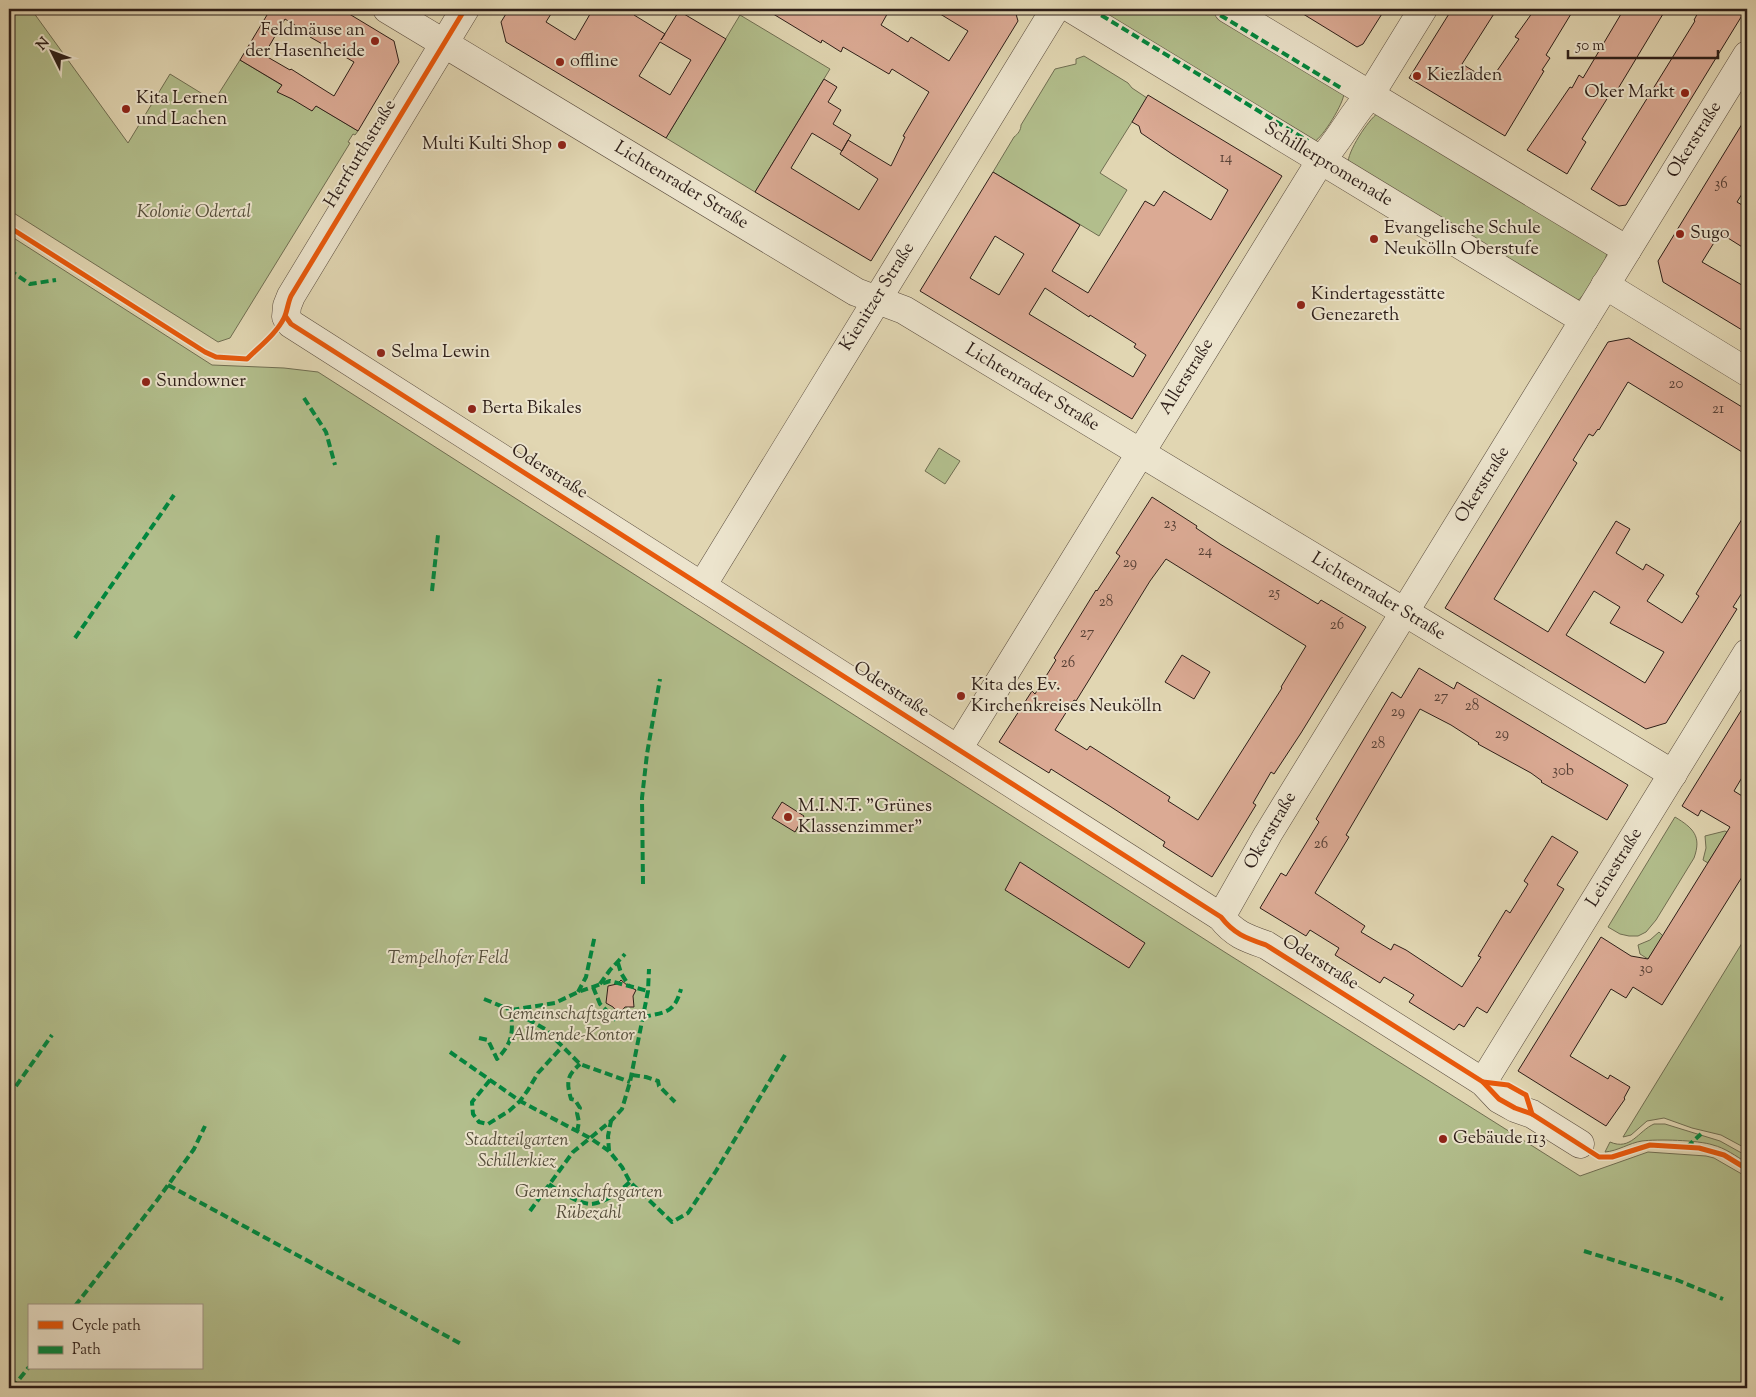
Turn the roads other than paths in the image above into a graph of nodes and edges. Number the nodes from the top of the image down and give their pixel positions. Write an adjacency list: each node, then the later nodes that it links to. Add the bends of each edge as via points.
1 (387, 9): 7 (street, Lichtenrader Straße)
2 (465, 9): 7 (street, Herrfurthstraße)
3 (1056, 9): 13 (street, Kienitzer Straße)
4 (1072, 9): 10 (street, Schillerpromenade)
5 (1228, 9): 9 (street)
6 (1423, 9): 9 (street, Allerstraße)
7 (445, 43): 13 (street, Lichtenrader Straße, via 856,292); 14 (street, Herrfurthstraße, via 291,296)
8 (1747, 55): 11 (street, Okerstraße)
9 (1370, 95): 10 (street, Allerstraße); 11 (street)
10 (1321, 160): 15 (street, Schillerpromenade); 17 (street, Allerstraße)
11 (1627, 250): 12 (street, Okerstraße)
12 (1605, 285): 15 (street, Okerstraße); 16 (street)
13 (877, 300): 17 (street, Lichtenrader Straße, via 904,310); 18 (street, Kienitzer Straße)
14 (286, 317): 18 (street, Oderstraße, via 291,324)
15 (1584, 320): 19 (street, Okerstraße)
16 (1747, 372)
17 (1140, 453): 19 (street, Lichtenrader Straße); 21 (street, Allerstraße)
18 (702, 586): 21 (street, Oderstraße)
19 (1404, 613): 22 (street, Lichtenrader Straße); 23 (street, Okerstraße, via 1273,825)
20 (1747, 654): 22 (street, Leinestraße)
21 (958, 749): 23 (street, Oderstraße)
22 (1673, 774): 24 (street, Leinestraße)
23 (1221, 917): 24 (street, Oderstraße, via 1238,914 1251,922 1266,945)
24 (1483, 1082): 25 (street, Oderstraße, via 1500,1099 1532,1114)
25 (1580, 1144)

